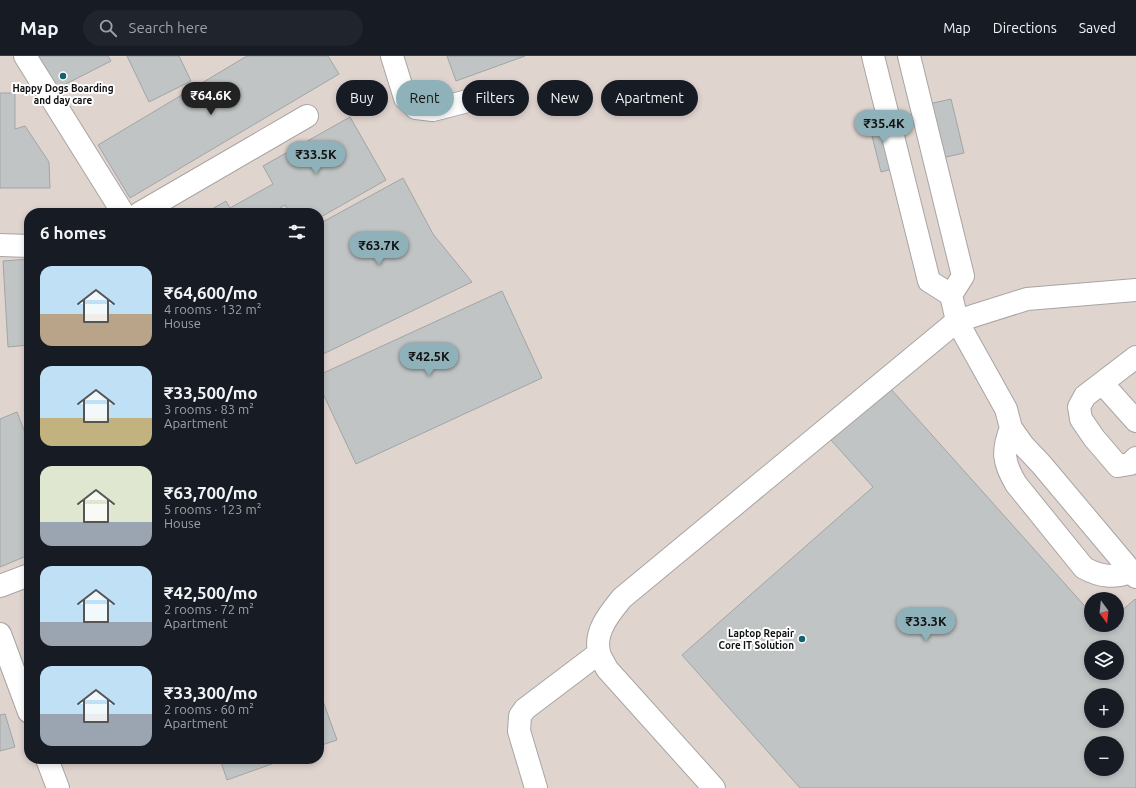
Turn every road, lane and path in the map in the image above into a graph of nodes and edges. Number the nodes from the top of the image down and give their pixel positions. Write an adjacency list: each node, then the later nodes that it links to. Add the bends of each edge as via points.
1 (25, 56): 7 (lane)
2 (392, 56): 5 (lane, via 405,98 416,108 433,110)
3 (873, 56): 12 (lane, via 929,281)
4 (909, 56): 12 (lane, via 963,276)
5 (462, 103)
6 (307, 116): 8 (lane)
7 (120, 208)
8 (149, 208)
9 (0, 245): 10 (lane)
10 (24, 246)
11 (1136, 290): 13 (lane, via 1027,299)
12 (951, 295): 13 (lane)
13 (957, 321): 17 (lane, via 1006,410); 23 (lane, via 622,598 600,630)
14 (1135, 359): 15 (lane)
15 (1102, 383): 16 (lane); 18 (lane, via 1085,396 1079,407 1081,419 1118,466 1130,464)
16 (1136, 421)
17 (1011, 428): 19 (lane); 19 (lane, via 1004,454 1008,471 1084,568 1096,574)
18 (1136, 458)
19 (1134, 574)
20 (24, 577): 21 (lane)
21 (0, 586)
22 (0, 634): 24 (lane)
23 (599, 653): 27 (lane, via 525,709 520,716 519,731); 28 (lane, via 607,669)
24 (24, 699)
25 (49, 764): 26 (lane)
26 (58, 788)
27 (536, 788)
28 (714, 788)

